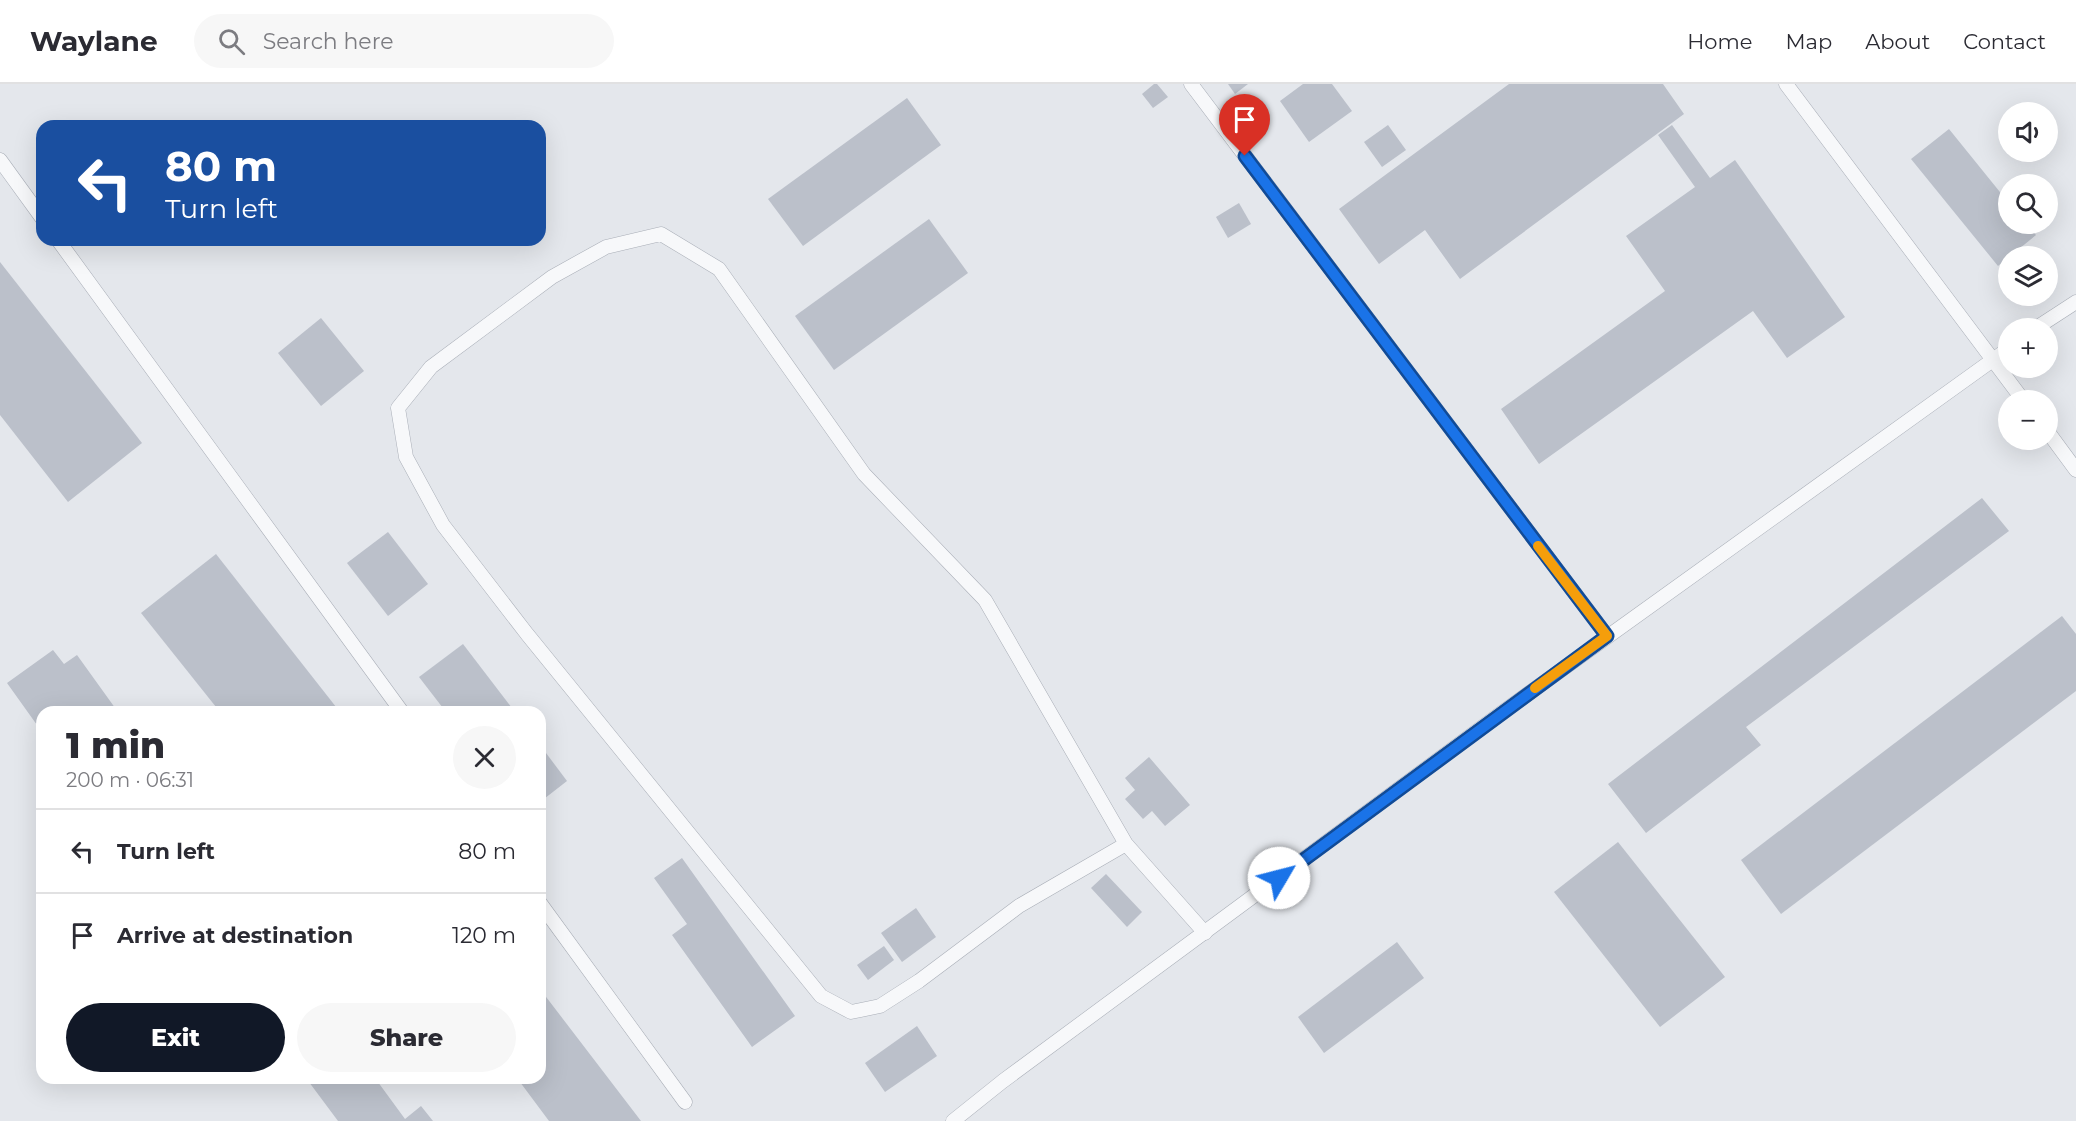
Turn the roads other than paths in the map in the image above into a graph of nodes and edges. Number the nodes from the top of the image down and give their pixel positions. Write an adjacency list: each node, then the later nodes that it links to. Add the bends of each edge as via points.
1 (1191, 84): 13 (lane)
2 (1786, 84): 9 (lane)
3 (0, 160): 4 (lane)
4 (36, 210)
5 (62, 246): 14 (lane)
6 (2076, 302): 7 (lane)
7 (2051, 318)
8 (1998, 356): 9 (lane)
9 (1993, 360): 10 (lane); 13 (lane)
10 (2016, 390)
11 (2058, 446): 12 (lane)
12 (2076, 470)
13 (1607, 636): 17 (lane)
14 (398, 706)
15 (1126, 844): 15 (lane, via 985,600 864,474 719,269 661,234 606,247 552,277 431,367 398,408 406,457 443,525 821,996 851,1012 880,1006 920,981 1019,906); 17 (lane)
16 (546, 911): 18 (lane)
17 (1205, 933): 19 (lane)
18 (685, 1101)
19 (953, 1121)

